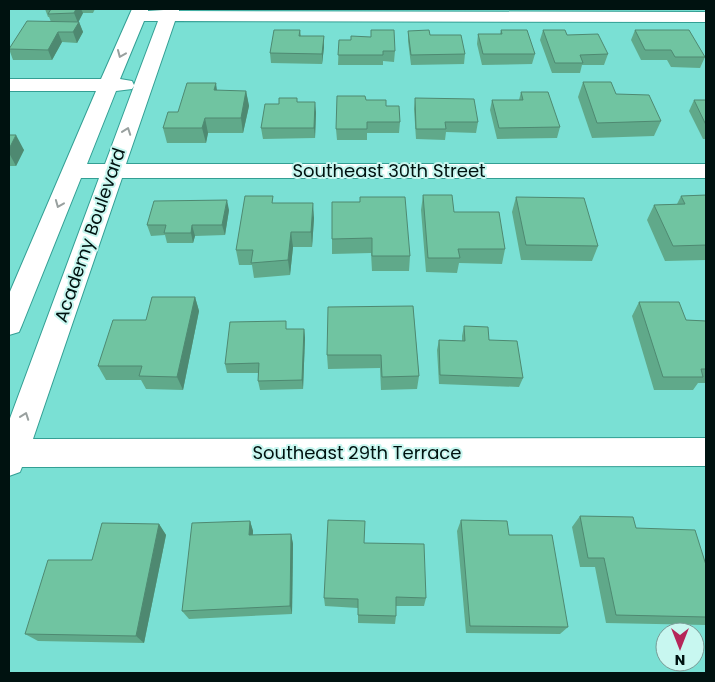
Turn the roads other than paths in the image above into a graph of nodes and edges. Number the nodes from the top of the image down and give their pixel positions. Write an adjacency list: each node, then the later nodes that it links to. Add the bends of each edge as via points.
1 (138, 13): 2 (street); 6 (street, Academy Boulevard, one-way to 6)
2 (170, 13): 3 (street); 4 (street, Academy Boulevard)
3 (706, 17)
4 (144, 84): 6 (street); 9 (street, Academy Boulevard, one-way to 4)
5 (9, 85): 6 (street)
6 (108, 85): 7 (street, Academy Boulevard)
7 (72, 171): 9 (street, Southeast 30th Street); 10 (street, Academy Boulevard, one-way to 10)
8 (706, 171): 9 (street, Southeast 30th Street)
9 (112, 172): 12 (street, Academy Boulevard, one-way to 9)
10 (9, 325)
11 (706, 452): 12 (street, Southeast 29th Terrace)
12 (10, 456)

